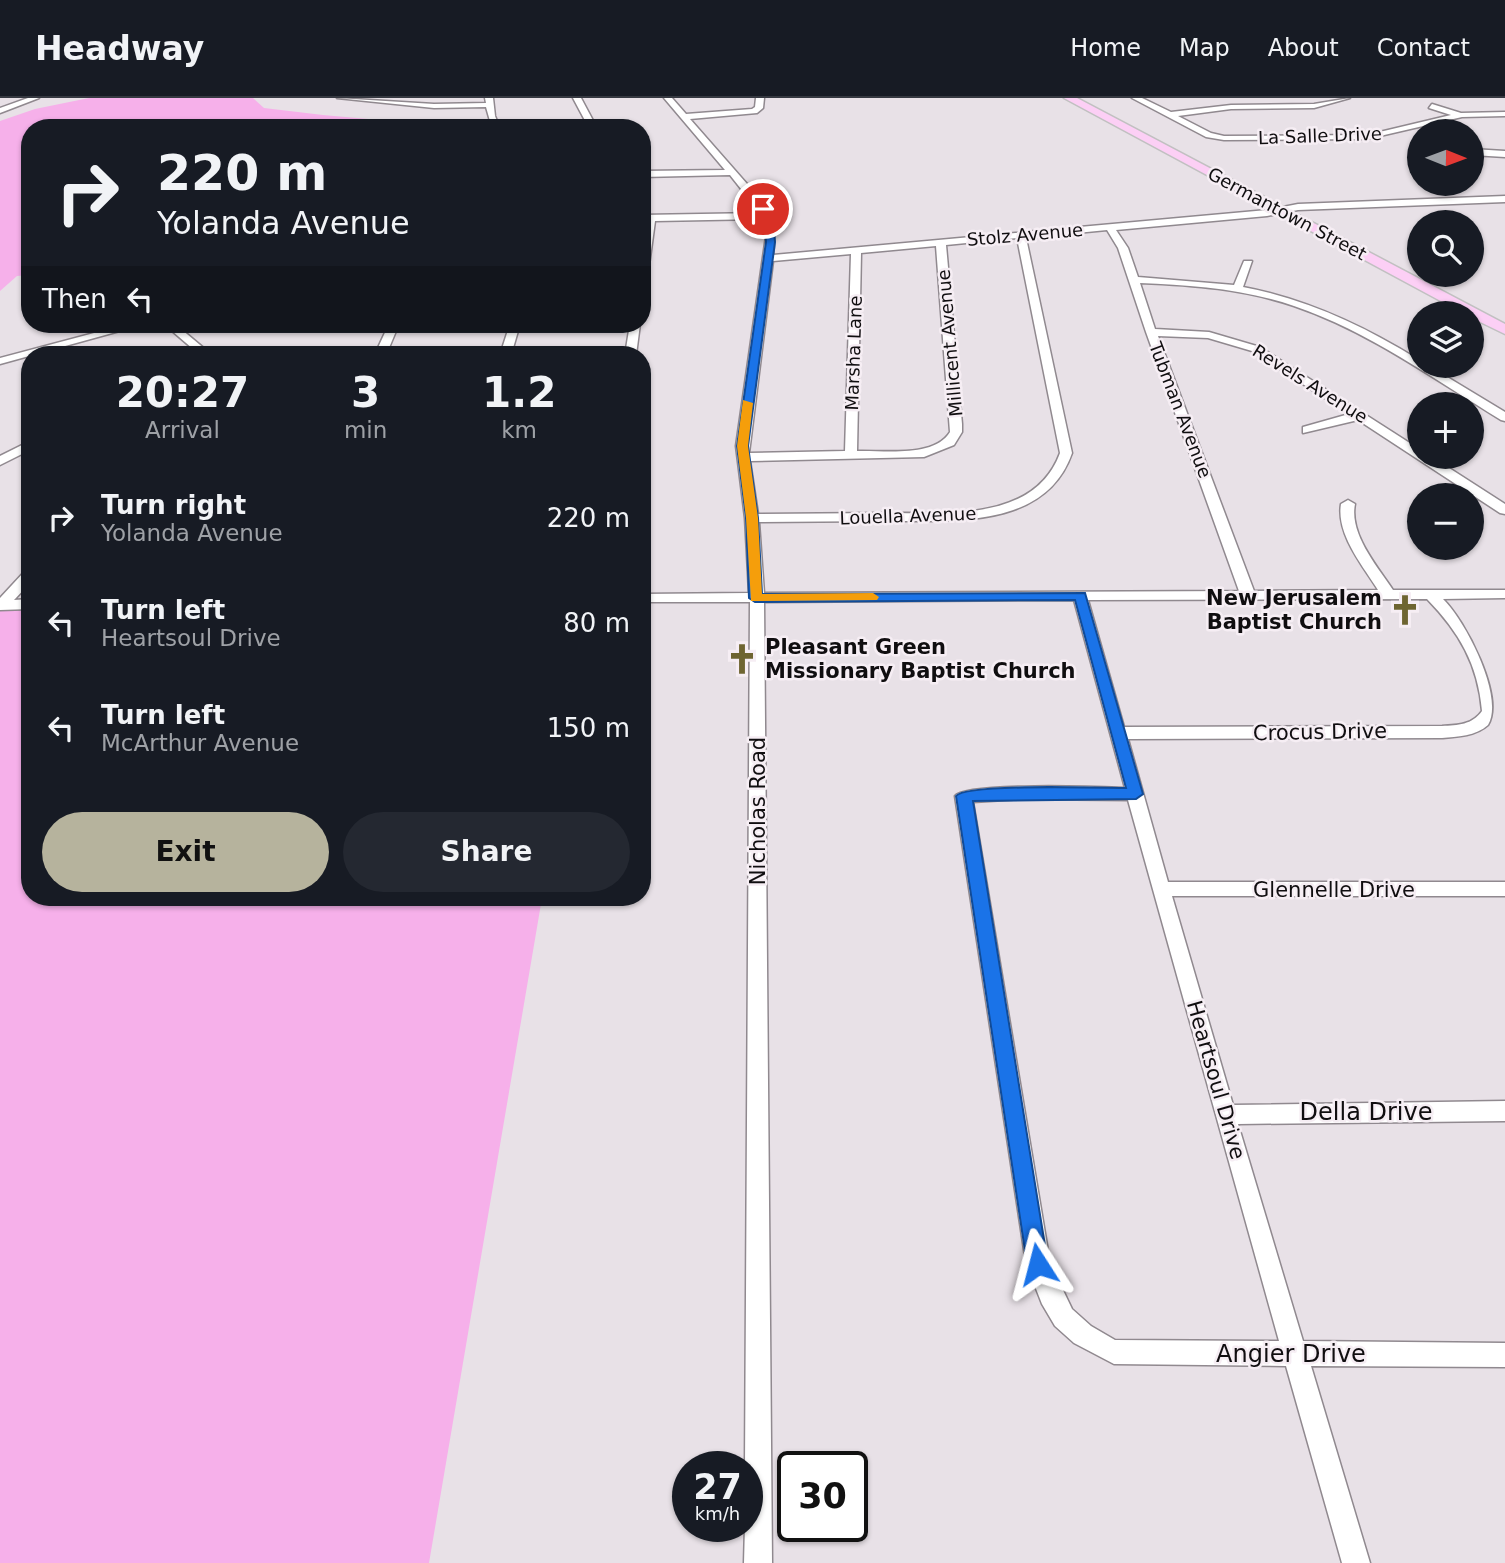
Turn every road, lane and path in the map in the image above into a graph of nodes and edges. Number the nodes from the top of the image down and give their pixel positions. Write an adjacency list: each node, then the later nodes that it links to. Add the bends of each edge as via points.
1 (35, 98): 12 (street)
2 (341, 98): 9 (street)
3 (577, 98): 18 (street)
4 (668, 98): 16 (street, Nicholas Road)
5 (760, 98): 16 (street, via 756,110)
6 (1069, 98): 27 (main road, Germantown Street)
7 (1136, 98): 14 (street)
8 (1346, 98): 14 (street, via 1314,106 1231,107)
9 (396, 101): 10 (street, via 443,107)
10 (489, 102): 17 (street)
11 (1432, 106): 15 (street)
12 (0, 111)
13 (1505, 114): 15 (street, La Salle Drive)
14 (1170, 115): 20 (street, La Salle Drive, via 1216,138 1345,138)
15 (1459, 116): 19 (street, La Salle Drive)
16 (683, 117): 23 (street, Nicholas Road)
17 (494, 119)
18 (588, 119)
19 (1447, 119)
20 (1407, 129)
21 (1484, 153): 22 (street)
22 (1505, 154)
23 (732, 172): 24 (street); 29 (street, Nicholas Road)
24 (651, 174)
25 (1505, 193): 27 (street)
26 (1505, 199): 28 (street, Stolz Avenue)
27 (1267, 203): 28 (main road, Germantown Street)
28 (1282, 211): 31 (street, Stolz Avenue); 39 (main road, Germantown Street)
29 (766, 216): 30 (street); 35 (street, Nicholas Road, via 771,236)
30 (651, 218)
31 (1110, 228): 32 (street, Stolz Avenue); 37 (street, Tubman Avenue, via 1123,248)
32 (1021, 236): 33 (street, Stolz Avenue); 58 (street, Louella Avenue, via 1066,453 1051,483 1008,508 970,516)
33 (941, 243): 34 (street, Stolz Avenue); 52 (street, Millicent Avenue, via 955,436 943,447 924,453)
34 (856, 251): 35 (street, Stolz Avenue); 52 (street, Marsha Lane)
35 (769, 258): 53 (street, Nicholas Road, via 743,426)
36 (1248, 262): 38 (street)
37 (1133, 280): 38 (street); 40 (street, Tubman Avenue)
38 (1238, 288): 48 (street, via 1332,317)
39 (1505, 330)
40 (1151, 331): 47 (street, Revels Avenue, via 1200,333 1249,346); 63 (street, Tubman Avenue)
41 (107, 333): 43 (street)
42 (180, 333): 44 (street)
43 (57, 346)
44 (195, 346)
45 (21, 355): 46 (street)
46 (0, 361)
47 (1361, 415): 49 (street); 50 (street, Revels Avenue)
48 (1505, 417)
49 (1307, 430)
50 (1407, 445)
51 (21, 450): 54 (street)
52 (851, 456): 53 (street, Millicent Avenue)
53 (744, 457): 58 (street, Nicholas Road)
54 (0, 461)
55 (1442, 469): 57 (street)
56 (1348, 503): 60 (street, via 1345,513 1352,533)
57 (1505, 510)
58 (752, 518): 66 (street, Nicholas Road)
59 (21, 584): 68 (street)
60 (1388, 594): 61 (street); 63 (street)
61 (1430, 594): 62 (street); 69 (street, via 1475,647)
62 (1505, 594)
63 (1248, 595): 64 (street)
64 (1080, 596): 66 (street); 70 (street, Heartsoul Drive)
65 (651, 598): 66 (street)
66 (755, 598): 78 (street, Nicholas Road)
67 (21, 604): 68 (street)
68 (1, 605)
69 (1497, 704): 70 (street, Crocus Drive, via 1486,719 1462,730)
70 (1120, 733): 71 (street, Heartsoul Drive)
71 (1136, 794): 72 (street, Heartsoul Drive); 76 (street, Angier Drive, via 964,796 1038,1264 1056,1309 1080,1336 1114,1352)
72 (1162, 889): 73 (street, Glennelle Drive); 75 (street, Heartsoul Drive)
73 (1505, 889)
74 (1505, 1111): 75 (street, Della Drive)
75 (1226, 1115): 76 (street, Heartsoul Drive)
76 (1295, 1354): 77 (street, Angier Drive); 79 (street, Heartsoul Drive)
77 (1505, 1355)
78 (758, 1563)
79 (1356, 1563)

